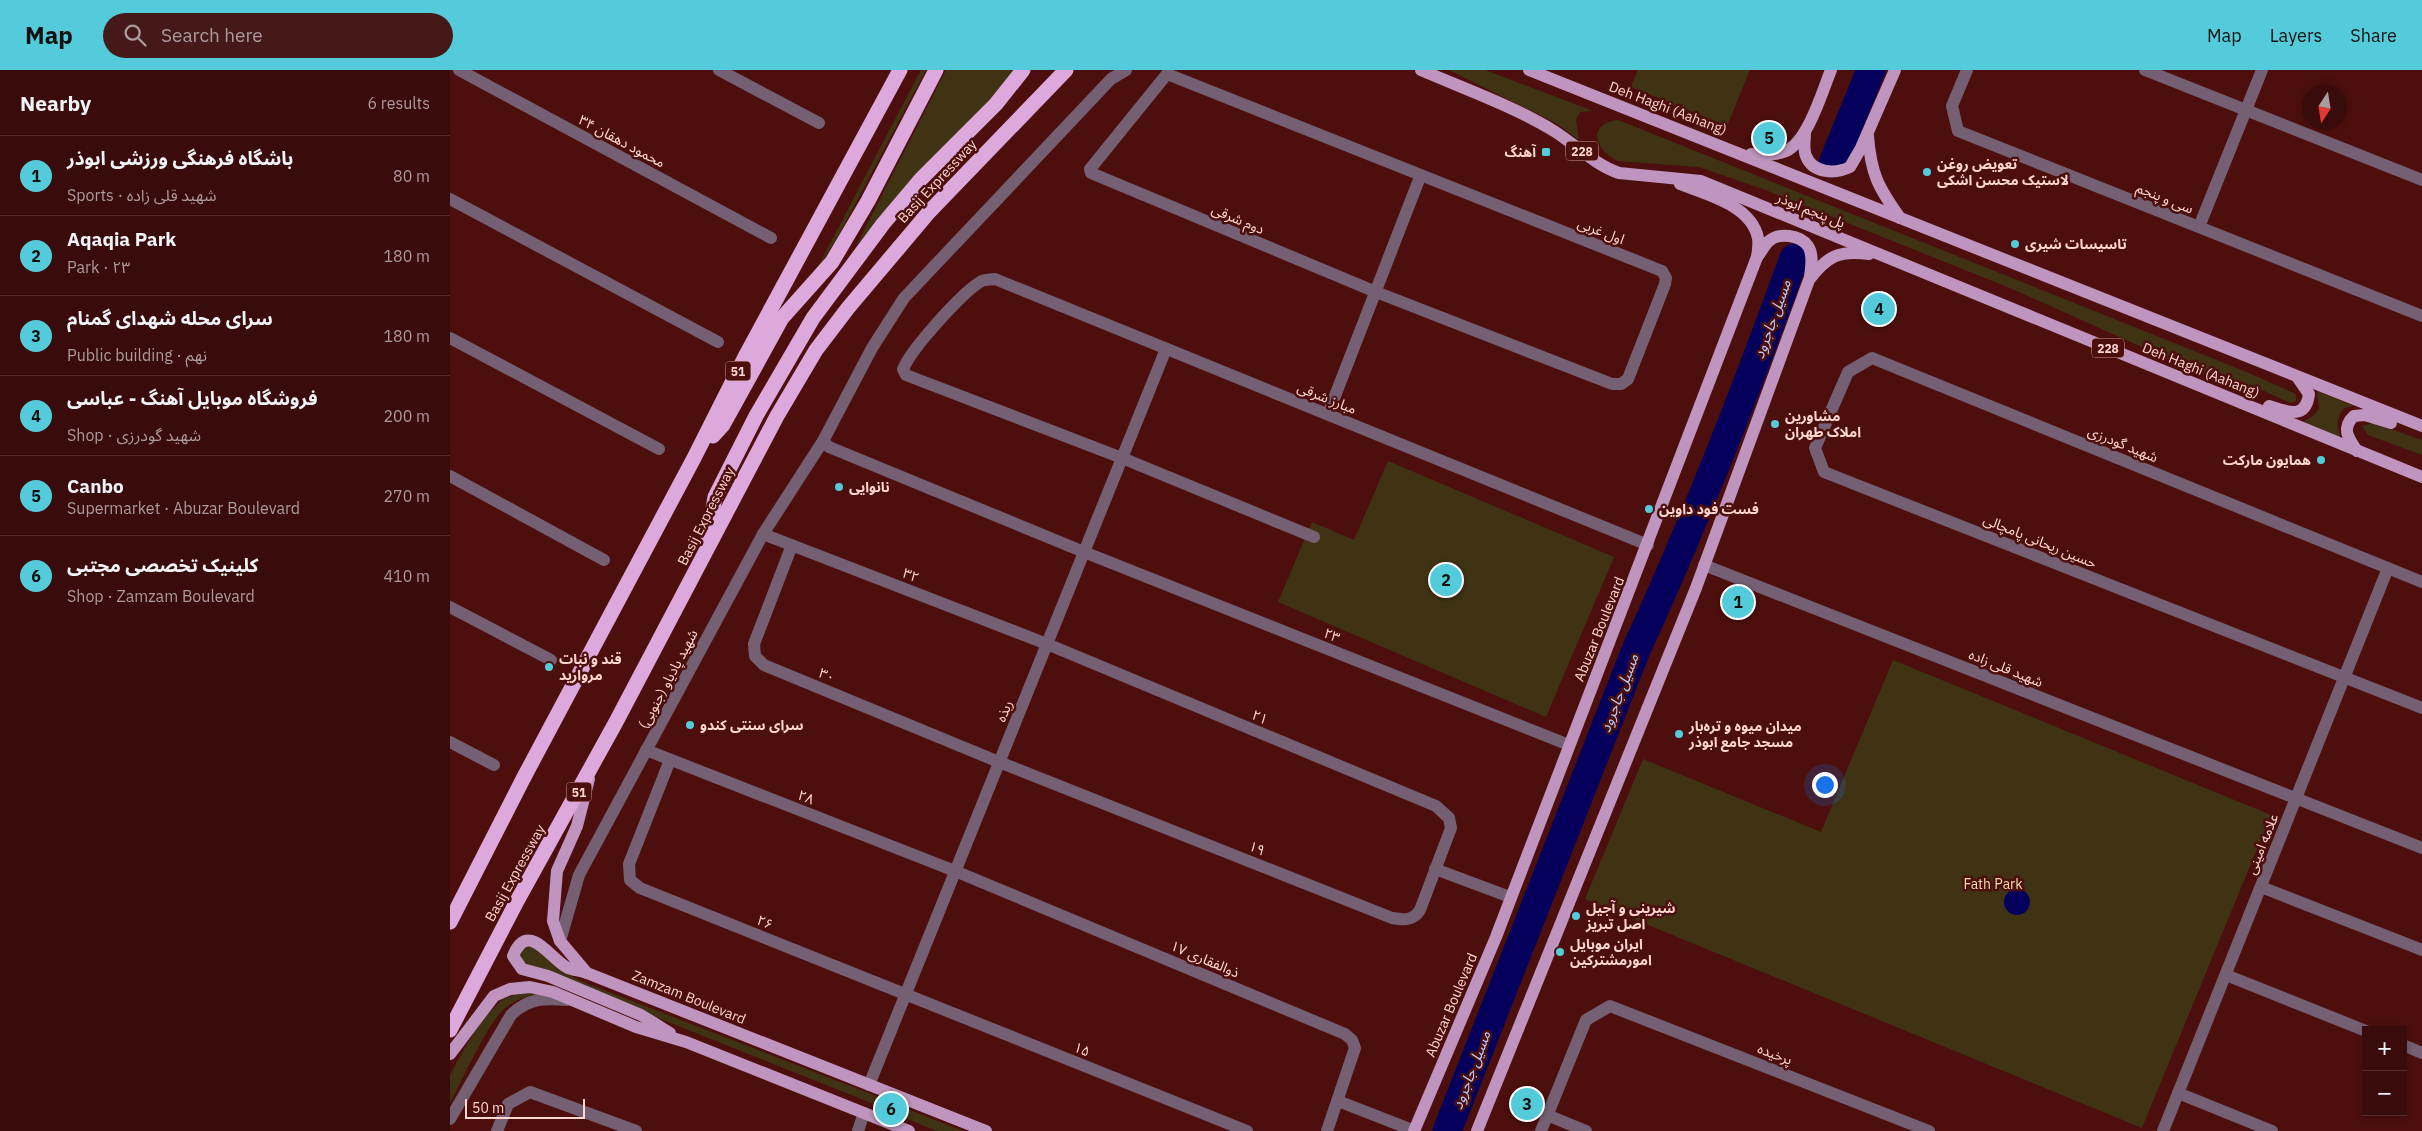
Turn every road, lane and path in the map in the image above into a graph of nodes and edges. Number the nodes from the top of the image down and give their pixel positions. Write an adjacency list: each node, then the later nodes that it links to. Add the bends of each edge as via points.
1 (459, 70): 27 (street, محمود دهقان ۳۴)
2 (719, 70): 16 (street)
3 (900, 70): 46 (highway, 51)
4 (936, 70): 46 (highway, via 868,201 832,262 782,318 723,424)
5 (1023, 70): 54 (highway, via 996,104 921,179 882,224 813,318 756,416 715,498)
6 (1066, 70): 54 (highway, Basij Expressway / 51, via 929,212 816,350 777,416)
7 (1126, 70): 43 (street, شهید پادیاو (جنوبی), via 1111,78 904,298 872,348)
8 (1421, 70): 22 (main road, 228, via 1518,112 1553,131 1608,170)
9 (1529, 70): 19 (main road, Deh Haghi (Aahang))
10 (1831, 70): 18 (main road)
11 (1895, 70): 17 (main road)
12 (1967, 70): 26 (street, سی و پنجم, via 1952,106 1958,131)
13 (2145, 70): 15 (street)
14 (2262, 70): 15 (street)
15 (2246, 109): 23 (street); 26 (street)
16 (819, 123)
17 (1868, 131): 18 (main road, via 1850,167 1832,173 1820,169 1806,157); 25 (main road, via 1875,177)
18 (1805, 132): 19 (main road, via 1788,150 1772,154)
19 (1740, 153): 20 (main road, Deh Haghi (Aahang))
20 (1768, 164): 25 (main road, پل پنجم ابوذر)
21 (1420, 177): 32 (street); 32 (street, دوم شرقی, via 1167,74 1090,171); 39 (street, اول غربی, via 1662,271 1665,284)
22 (1668, 179): 28 (main road, پل پنجم ابوذر / 228, via 1701,181); 30 (main road, Abuzar Boulevard, via 1738,209 1754,226 1758,239)
23 (2422, 180)
24 (450, 199): 35 (street)
25 (1900, 218): 38 (main road)
26 (2199, 227): 33 (street, سی و پنجم)
27 (771, 238)
28 (1858, 246): 29 (main road, Deh Haghi (Aahang) / 228)
29 (1882, 256): 31 (main road, via 1846,252 1832,256); 40 (main road, Deh Haghi (Aahang) / 228)
30 (1757, 257): 31 (main road, via 1769,241 1780,236 1796,238 1808,246 1812,260); 53 (main road, Abuzar Boulevard)
31 (1809, 280): 57 (main road)
32 (1376, 292): 39 (street, دوم شرقی, via 1612,384 1621,384); 41 (street)
33 (2422, 316)
34 (450, 338): 44 (street)
35 (718, 342)
36 (1166, 349): 41 (street, مبارز شرقی); 47 (street, ربذه); 47 (street, مبارز شرقی, via 995,279 982,280 970,289 915,350 903,369 906,375)
37 (1848, 372): 58 (street, شهید گودرزی, via 1872,358); 63 (street, حسین ریحانی پامچالی, via 1815,448 1824,472)
38 (2296, 376): 40 (main road, via 2309,394 2303,410 2284,411); 42 (main road)
39 (1628, 379)
40 (2236, 398): 45 (main road, Deh Haghi (Aahang) / 228)
41 (1328, 414): 53 (street, مبارز شرقی)
42 (2422, 428): 45 (main road, via 2408,429 2365,415 2354,416 2347,422 2346,431)
43 (823, 441): 50 (street, شهید پادیاو (جنوبی)); 55 (street, ۲۳, via 829,447)
44 (659, 449)
45 (2357, 451): 49 (main road, Deh Haghi (Aahang) / 228)
46 (694, 458): 79 (highway, 51)
47 (1122, 458): 51 (street); 55 (street, ربذه)
48 (450, 476): 56 (street)
49 (2422, 477)
50 (763, 534): 52 (street, ۳۲); 67 (street, شهید پادیاو (جنوبی))
51 (1314, 537)
52 (792, 545): 61 (street, ۳۲); 69 (street, ۳۰, via 754,644 756,656 764,665)
53 (1648, 545): 66 (main road, Abuzar Boulevard)
54 (706, 552): 71 (highway, Basij Expressway / 51)
55 (1084, 552): 61 (street, ربذه); 66 (street, ۲۳)
56 (604, 560)
57 (1704, 565): 72 (street, شهید قلی زاده); 106 (main road)
58 (2388, 568): 59 (street); 63 (street, علامه امینی)
59 (2422, 582)
60 (450, 607): 62 (street)
61 (1047, 644): 69 (street, ربذه); 73 (street, ۲۱, via 1436,806 1450,818)
62 (551, 660)
63 (2344, 677): 64 (street, حسین ریحانی پامچالی); 72 (street, علامه امینی)
64 (2422, 708)
65 (450, 742): 70 (street)
66 (1569, 745): 78 (main road, Abuzar Boulevard)
67 (646, 750): 68 (street, ۲۸); 80 (street, شهید پادیاو (جنوبی), via 579,875)
68 (670, 760): 76 (street, ۲۸); 84 (street, ۲۶, via 629,864 630,880 640,888)
69 (999, 762): 75 (street, ۱۹, via 1392,918 1405,920 1416,916); 76 (street, ربذه)
70 (494, 765)
71 (591, 769): 80 (main road, Zamzam Boulevard, via 577,826 557,871 553,921); 87 (highway, Basij Expressway / 51, via 516,901)
72 (2296, 799): 74 (street, شهید قلی زاده); 77 (street, علامه امینی)
73 (1452, 828): 75 (street, ۱۹)
74 (2422, 848)
75 (1435, 870): 78 (street)
76 (955, 871): 84 (street, ربذه); 94 (street, ذوالفقاری ۱۷, via 1345,1034 1355,1048)
77 (2261, 887): 81 (street); 83 (street, علامه امینی)
78 (1510, 897): 105 (main road, Abuzar Boulevard)
79 (450, 922)
80 (560, 941): 82 (main road, Zamzam Boulevard)
81 (2422, 950)
82 (587, 973): 88 (main road, via 568,968 536,942 526,941 518,946 513,956 522,969 548,976 641,1015); 92 (main road, Zamzam Boulevard)
83 (2226, 975): 86 (street); 93 (street, علامه امینی)
84 (905, 995): 92 (street, ربذه); 103 (street, ۱۵)
85 (573, 1000): 88 (main road, via 636,1027); 91 (main road, via 530,987 510,989 494,996); 97 (street, via 547,998 517,1008)
86 (2362, 1028)
87 (450, 1030)
88 (686, 1042): 95 (main road)
89 (2407, 1047): 90 (street)
90 (2422, 1053)
91 (450, 1054)
92 (869, 1085): 102 (main road, Zamzam Boulevard)
93 (2178, 1093): 110 (street, علامه امینی); 111 (street)
94 (1338, 1101): 104 (street, ذوالفقاری ۱۷); 105 (street)
95 (864, 1113): 100 (street); 101 (main road)
96 (1547, 1115): 107 (street); 108 (street); 109 (street, پرخیده, via 1586,1020 1610,1006)
97 (450, 1119)
98 (497, 1131): 99 (street, via 508,1104 530,1092)
99 (636, 1131)
100 (858, 1131)
101 (909, 1131)
102 (986, 1131)
103 (1247, 1131)
104 (1326, 1131)
105 (1414, 1131)
106 (1477, 1131)
107 (1541, 1131)
108 (1586, 1131)
109 (1929, 1131)
110 (2163, 1131)
111 (2272, 1131)

